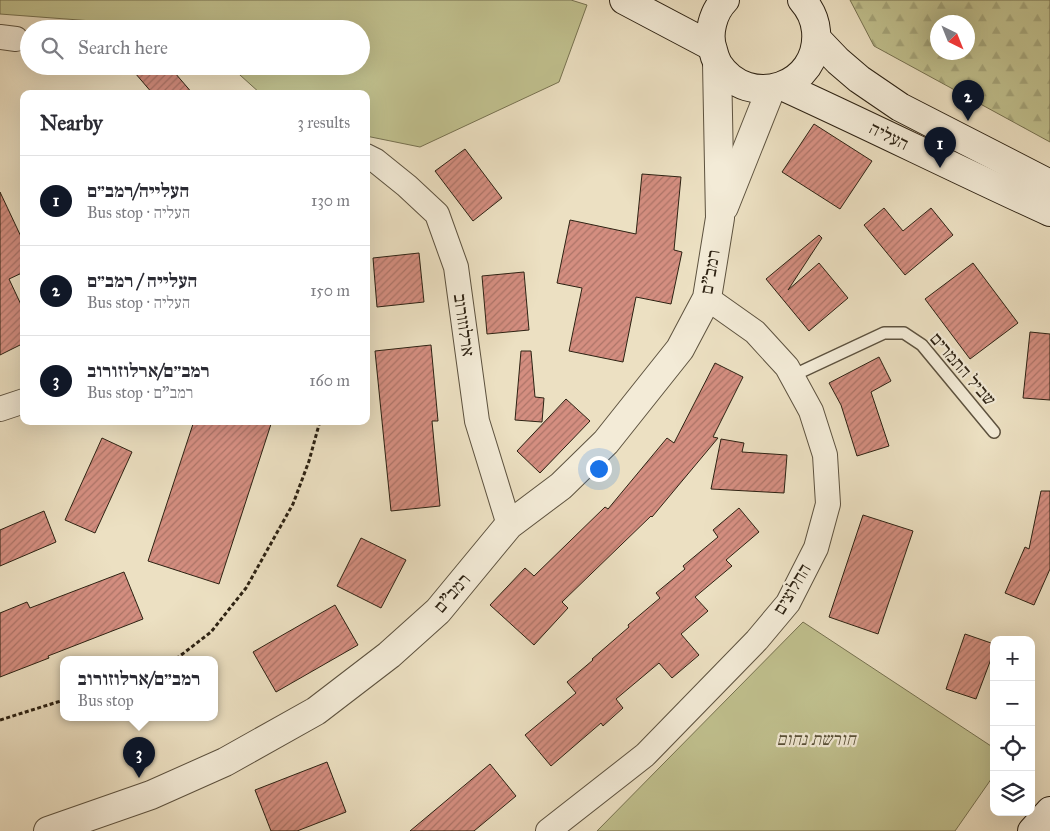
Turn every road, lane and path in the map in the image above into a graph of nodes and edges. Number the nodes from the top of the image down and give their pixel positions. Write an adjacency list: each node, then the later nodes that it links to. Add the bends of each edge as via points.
1 (624, 0): 5 (street)
2 (725, 0): 5 (street, רמב"ם, via 715,15 711,30)
3 (802, 0): 4 (street, via 815,22)
4 (817, 39): 6 (street, via 814,54 806,68 795,79); 8 (street, העליה, via 859,79 900,107)
5 (714, 54): 6 (street, העליה, via 727,75 740,84 755,89); 10 (street, רמב"ם)
6 (776, 87): 9 (street, העליה, via 885,133); 10 (street, רמב"ם)
7 (370, 158): 17 (street, ארלוזורוב, via 437,214 456,267 477,421)
8 (1050, 184)
9 (1050, 212)
10 (720, 218): 11 (street, רמב"ם)
11 (707, 298): 12 (street, החלוצים, via 755,332); 17 (street, רמב"ם, via 680,348 606,442 561,486)
12 (792, 376): 16 (lane, שביל התמרים, via 884,333 904,334 922,344); 23 (street, החלוצים, via 811,411 825,455 828,504 816,548 788,603 757,640 645,755)
13 (20, 402): 14 (street)
14 (0, 409)
15 (319, 425): 18 (path, via 293,504 246,588 211,632)
16 (994, 432)
17 (509, 525): 22 (street, רמב"ם, via 438,611 389,655 316,711 225,762 151,795)
18 (180, 656)
19 (60, 701): 20 (path)
20 (0, 720)
21 (1050, 811): 24 (street)
22 (48, 831)
23 (548, 831)
24 (1032, 831)

